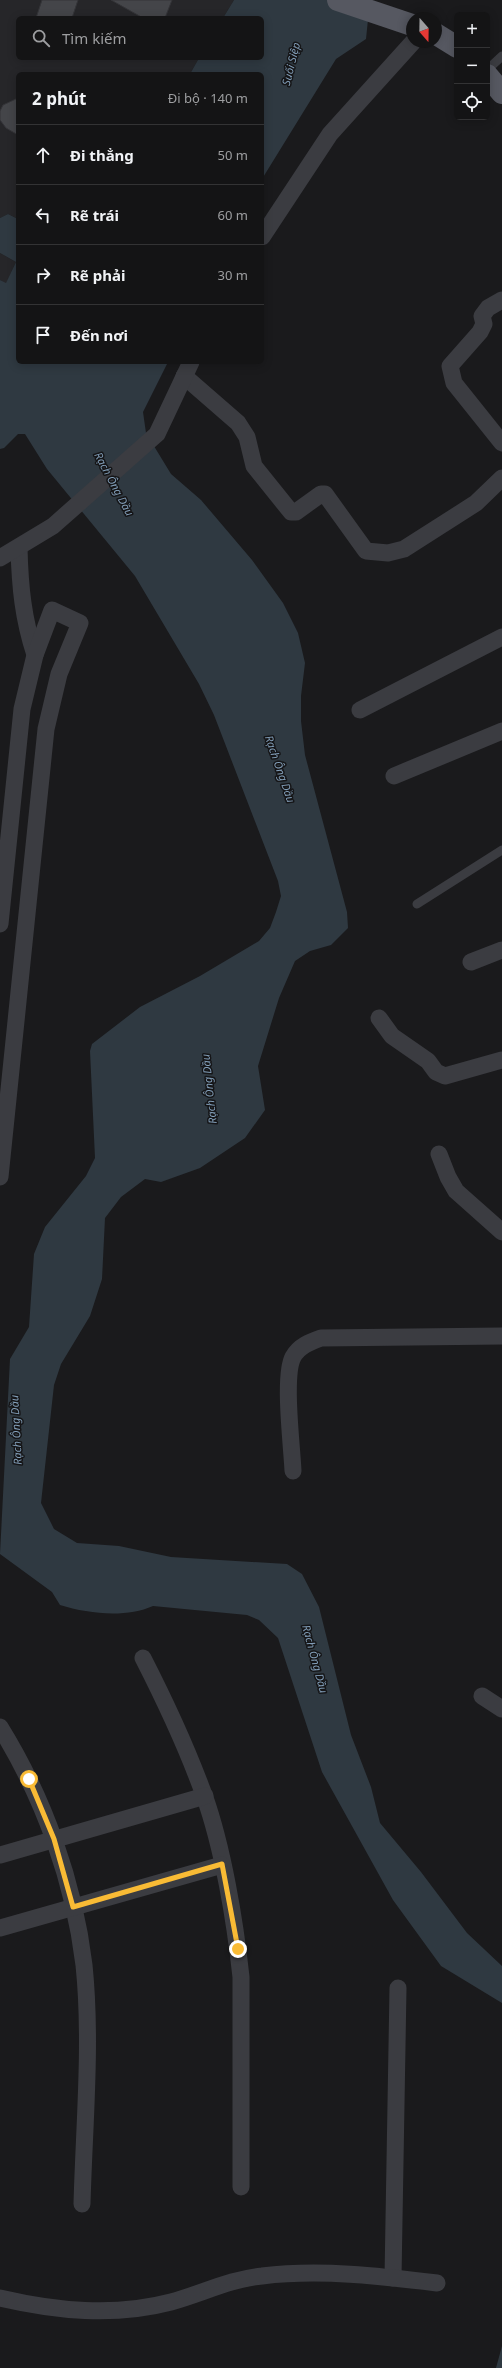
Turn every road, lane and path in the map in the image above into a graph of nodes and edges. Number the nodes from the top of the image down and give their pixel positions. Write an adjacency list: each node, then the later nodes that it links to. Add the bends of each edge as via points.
1 (338, 0): 2 (main road)
2 (406, 23)
3 (442, 38): 4 (main road)
4 (454, 45)
5 (408, 48): 10 (street, via 330,134)
6 (502, 56): 7 (lane)
7 (490, 67)
8 (490, 79): 9 (main road)
9 (502, 93)
10 (264, 234)
11 (501, 302): 13 (street, via 488,308 482,316 484,324 480,332 450,366 454,383)
12 (188, 369): 14 (street, via 238,424 247,437 254,466 290,512 296,512 321,494 325,494 366,550 388,553 404,549 476,503); 15 (street, via 157,434 53,526)
13 (502, 443)
14 (502, 478)
15 (19, 548): 16 (street); 18 (street, via 20,586 25,623)
16 (0, 558)
17 (502, 637): 19 (street)
18 (35, 654): 22 (street, via 22,710); 23 (street, via 52,610 80,623 59,674 46,729)
19 (360, 710)
20 (502, 731): 21 (street)
21 (394, 776)
22 (14, 788): 23 (street); 26 (street)
23 (40, 788): 32 (street)
24 (502, 850): 25 (lane)
25 (418, 904)
26 (0, 924)
27 (502, 950): 28 (street)
28 (471, 962)
29 (379, 1018): 30 (street, via 392,1036 428,1061 436,1072 445,1076)
30 (502, 1060)
31 (439, 1154): 33 (street, via 456,1191)
32 (0, 1177)
33 (502, 1232)
34 (502, 1336): 35 (street, via 320,1338 306,1343 293,1357 289,1383)
35 (293, 1471)
36 (143, 1658): 40 (street, via 171,1714)
37 (482, 1696): 38 (street)
38 (502, 1709)
39 (0, 1727): 41 (street, via 29,1779)
40 (205, 1796): 41 (street); 43 (street)
41 (54, 1839): 42 (street); 44 (street)
42 (0, 1855)
43 (222, 1864): 44 (street); 47 (street, via 241,1977)
44 (73, 1907): 45 (street); 48 (street, via 84,1967 87,2036)
45 (0, 1928)
46 (398, 1988): 49 (street)
47 (241, 2187)
48 (82, 2204)
49 (393, 2278): 50 (street); 51 (street, via 357,2274 261,2276 169,2303 130,2310 67,2310)
50 (437, 2283)
51 (0, 2298)

